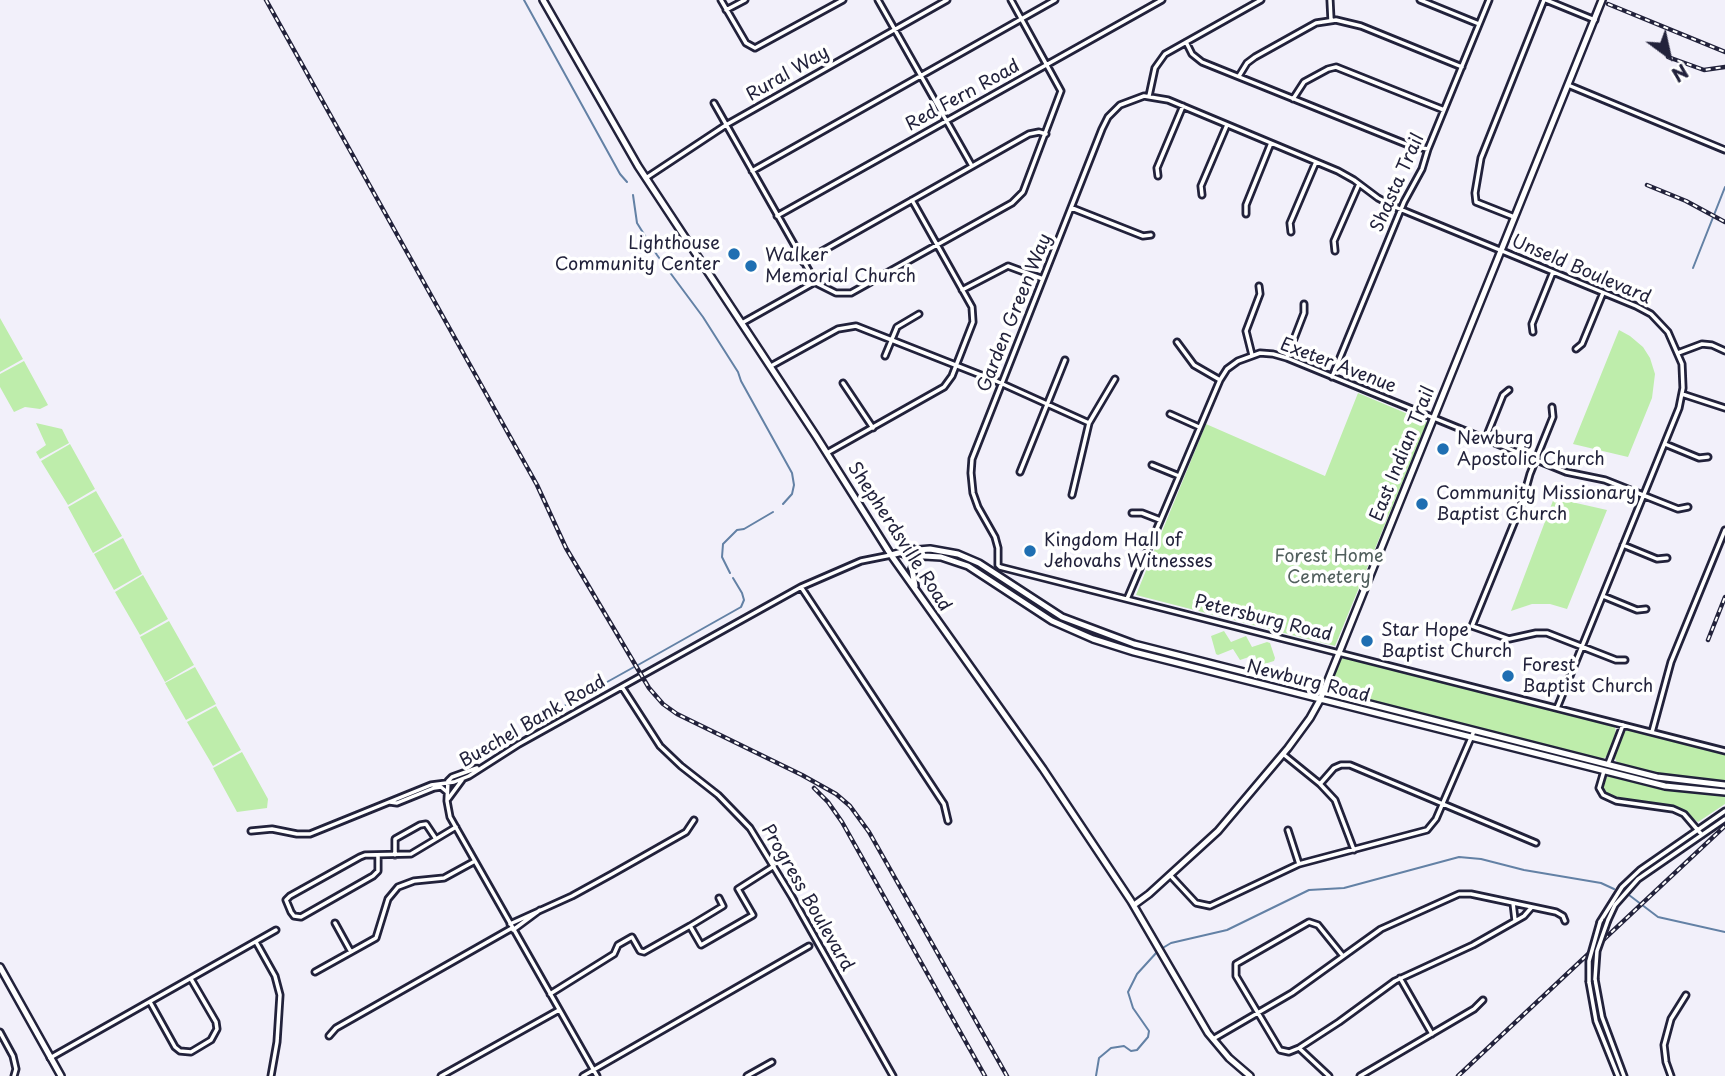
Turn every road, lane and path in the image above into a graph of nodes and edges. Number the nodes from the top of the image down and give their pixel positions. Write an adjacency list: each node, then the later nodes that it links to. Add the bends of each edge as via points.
1 (543, 0): 44 (main road, Shepherdsville Road)
2 (721, 0): 16 (street)
3 (745, 0): 16 (street)
4 (843, 0): 16 (street, via 755,48 742,37)
5 (878, 0): 21 (street)
6 (947, 0): 21 (street, Rural Way)
7 (1011, 0): 17 (street)
8 (1055, 0): 17 (street)
9 (1162, 0): 23 (street, Red Fern Road)
10 (1261, 0): 22 (street)
11 (1330, 0): 18 (street)
12 (1420, 0): 20 (street)
13 (1489, 0): 20 (street, Shasta Trail)
14 (1546, 0): 19 (street); 52 (street, via 1481,158 1475,193 1476,202)
15 (1602, 0): 19 (main road, East Indian Trail)
16 (726, 10)
17 (1022, 19): 23 (street); 25 (street)
18 (1331, 20): 24 (street, via 1349,22); 26 (street, via 1307,27 1255,57)
19 (1595, 20): 27 (main road, East Indian Trail)
20 (1479, 24): 24 (street, Shasta Trail)
21 (895, 30): 25 (street); 34 (street, Rural Way)
22 (1186, 42): 26 (street, via 1199,60); 28 (street, via 1158,62)
23 (1047, 64): 33 (street, Red Fern Road); 36 (street, via 1061,91)
24 (1462, 67): 32 (street, Shasta Trail)
25 (921, 76): 33 (street); 42 (street)
26 (1239, 77): 29 (street)
27 (1568, 85): 39 (street); 52 (main road, East Indian Trail)
28 (1149, 96): 31 (street, Unseld Boulevard); 48 (street, Garden Green Way, via 1125,102 1108,117)
29 (1293, 99): 32 (street, via 1304,82 1336,67); 38 (street)
30 (714, 103): 34 (street)
31 (1183, 106): 35 (street, Unseld Boulevard); 43 (street, via 1157,168)
32 (1444, 110): 38 (street, Shasta Trail)
33 (946, 121): 41 (street); 51 (street, Red Fern Road)
34 (726, 125): 42 (street); 44 (street, Rural Way)
35 (1227, 125): 37 (street, Unseld Boulevard); 46 (street, via 1201,186)
36 (1046, 134): 41 (street, via 1033,132); 55 (street, via 1021,195)
37 (1271, 143): 40 (street, Unseld Boulevard); 50 (street, via 1245,205)
38 (1428, 149): 49 (street, Shasta Trail)
39 (1725, 150)
40 (1315, 162): 45 (street, Unseld Boulevard); 53 (street, via 1290,223)
41 (972, 166): 47 (street)
42 (752, 171): 51 (street)
43 (1158, 176)
44 (646, 178): 67 (main road, Shepherdsville Road)
45 (1359, 184): 49 (street, Unseld Boulevard); 56 (street, via 1334,241)
46 (1202, 195)
47 (912, 201): 55 (street); 58 (street)
48 (1071, 208): 54 (street, via 1143,236); 60 (street, Garden Green Way)
49 (1401, 209): 57 (street, Unseld Boulevard); 80 (street, Shasta Trail)
50 (1246, 214)
51 (778, 216): 58 (street)
52 (1514, 217): 57 (main road, East Indian Trail)
53 (1291, 232)
54 (1151, 235)
55 (937, 245): 61 (street, via 851,293 836,293); 63 (street)
56 (1335, 251)
57 (1501, 251): 59 (street, Unseld Boulevard); 91 (main road, East Indian Trail)
58 (803, 262): 61 (street)
59 (1553, 272): 64 (street, Unseld Boulevard); 68 (street)
60 (1043, 279): 63 (street, via 1008,267); 84 (street, Garden Green Way)
61 (815, 282): 67 (street)
62 (1259, 286): 74 (street, via 1246,331)
63 (962, 290): 78 (street, via 974,315)
64 (1604, 293): 71 (street, via 1583,344); 73 (street, Unseld Boulevard, via 1650,314 1668,332)
65 (1304, 304): 76 (street)
66 (919, 314): 69 (street, via 899,326)
67 (742, 323): 79 (main road, Shepherdsville Road)
68 (1533, 332)
69 (892, 340): 75 (street); 78 (street); 79 (street, via 846,326)
70 (1177, 342): 82 (street, via 1194,365)
71 (1576, 349)
72 (1725, 351): 73 (street, via 1702,344)
73 (1678, 353): 86 (street, Unseld Boulevard, via 1684,376)
74 (1252, 355): 76 (street, Exeter Avenue); 82 (street, Exeter Avenue, via 1233,364)
75 (885, 356)
76 (1287, 358): 80 (street, Exeter Avenue)
77 (1065, 360): 87 (street)
78 (956, 365): 84 (street); 94 (street, via 943,387)
79 (770, 366): 97 (main road, Shepherdsville Road)
80 (1332, 377): 91 (street, Exeter Avenue)
81 (1115, 379): 92 (street)
82 (1220, 380): 93 (street)
83 (843, 383): 94 (street)
84 (1002, 384): 87 (street); 114 (street, Garden Green Way, via 972,459 971,473 975,501 997,543)
85 (1509, 390): 95 (street)
86 (1682, 394): 89 (street); 96 (street, Unseld Boulevard)
87 (1047, 405): 92 (street); 101 (street)
88 (1552, 407): 99 (street, via 1553,417)
89 (1725, 408)
90 (1170, 414): 93 (street)
91 (1433, 419): 95 (street, Exeter Avenue); 121 (main road, East Indian Trail)
92 (1089, 423): 103 (street)
93 (1199, 427): 102 (street)
94 (873, 428): 97 (street)
95 (1485, 440): 99 (street, Exeter Avenue)
96 (1665, 444): 98 (street, via 1699,458); 104 (street, Unseld Boulevard)
97 (827, 453): 111 (main road, Shepherdsville Road)
98 (1708, 457)
99 (1535, 460): 104 (street, Exeter Avenue); 120 (street, via 1472,626 1509,639 1547,634)
100 (1152, 465): 102 (street)
101 (1020, 472)
102 (1179, 476): 107 (street)
103 (1072, 495)
104 (1644, 495): 105 (street, Exeter Avenue, via 1678,509); 109 (street, Unseld Boulevard)
105 (1688, 507)
106 (1132, 513): 107 (street)
107 (1160, 520): 118 (street)
108 (1725, 530): 128 (street, via 1671,662)
109 (1623, 545): 113 (street, via 1657,559); 117 (street, Unseld Boulevard)
110 (902, 553): 111 (main road, Newburg Road); 112 (main road, Newburg Road); 124 (main road, Newburg Road, via 931,549 958,554 1052,612 1089,629)
111 (891, 555): 115 (street, Buechel Bank Road, via 861,561); 116 (main road, Shepherdsville Road)
112 (923, 555): 116 (main road, via 912,569); 125 (main road, Newburg Road, via 968,566 1051,620 1093,639)
113 (1667, 558)
114 (998, 565): 118 (street, Petersburg Road)
115 (801, 587): 123 (street, Buechel Bank Road); 147 (street, via 944,804)
116 (917, 593): 164 (main road, Shepherdsville Road)
117 (1603, 596): 119 (street, via 1637,610); 120 (street, Unseld Boulevard)
118 (1127, 599): 121 (street, Petersburg Road)
119 (1646, 609)
120 (1582, 647): 122 (street); 126 (street, Unseld Boulevard)
121 (1338, 653): 124 (main road, East Indian Trail); 126 (street, Petersburg Road)
122 (1625, 660)
123 (622, 687): 133 (street, Buechel Bank Road); 160 (street, Progress Boulevard, via 660,746 740,816)
124 (1324, 693): 125 (main road, East Indian Trail); 129 (main road, Newburg Road)
125 (1320, 700): 129 (main road, Newburg Road); 131 (main road, East Indian Trail)
126 (1558, 708): 127 (street, Petersburg Road)
127 (1623, 725): 128 (street, Petersburg Road); 132 (street)
128 (1652, 732): 130 (street, Petersburg Road)
129 (1473, 734): 132 (main road, Newburg Road); 134 (main road, Newburg Road); 143 (street)
130 (1725, 751)
131 (1283, 754): 137 (street); 161 (main road, East Indian Trail, via 1218,831)
132 (1608, 764): 138 (main road, Newburg Road, via 1657,777)
133 (478, 768): 135 (street, Buechel Bank Road); 136 (street)
134 (1604, 771): 139 (main road, Newburg Road, via 1665,786); 151 (street, via 1599,788 1603,795 1673,808)
135 (463, 778): 136 (street, Buechel Bank Road); 141 (street)
136 (448, 781): 140 (street, Buechel Bank Road); 142 (street)
137 (1320, 784): 143 (street, via 1334,768 1347,765); 155 (street, via 1338,804)
138 (1725, 785)
139 (1725, 792)
140 (448, 793): 141 (street, Buechel Bank Road); 142 (street, via 441,787)
141 (447, 799): 148 (street, Buechel Bank Road)
142 (388, 802): 150 (street, via 310,834)
143 (1443, 804): 154 (street); 155 (street, via 1427,830)
144 (1725, 811): 151 (street)
145 (1725, 819): 152 (street)
146 (694, 820): 170 (street, via 685,832)
147 (948, 821)
148 (456, 827): 153 (street); 158 (street, Buechel Bank Road)
149 (1288, 830): 159 (street)
150 (251, 831)
151 (1698, 831): 152 (street); 205 (street, bridge, via 1631,877 1600,922 1589,982 1597,1021)
152 (1702, 835): 206 (street, bridge, via 1638,879 1615,905 1597,951 1595,979 1602,1017)
153 (436, 839): 157 (street, via 411,854); 157 (street, via 426,824 420,825 395,839)
154 (1536, 843)
155 (1354, 850): 159 (street)
156 (378, 855): 156 (street, via 365,855 289,895 286,903 301,916 373,876 378,871); 157 (street)
157 (395, 855)
158 (475, 861): 170 (street, Buechel Bank Road); 174 (street, via 444,878 398,887 388,900 379,935)
159 (1299, 864): 161 (street, via 1205,906 1193,901)
160 (774, 866): 169 (street, via 738,888 753,915 701,945); 201 (street, Progress Boulevard)
161 (1170, 875): 164 (main road, East Indian Trail)
162 (719, 898): 169 (street, via 723,906)
163 (1513, 903): 165 (street); 166 (street); 175 (street, via 1459,894 1397,920)
164 (1134, 905): 189 (main road, Shepherdsville Road)
165 (1531, 908): 166 (street); 167 (street, via 1559,913)
166 (1515, 920): 179 (street, via 1473,945)
167 (1565, 921)
168 (335, 923): 174 (street)
169 (690, 926): 180 (street, via 643,952 632,937 614,954)
170 (512, 927): 180 (street, Buechel Bank Road); 188 (street)
171 (276, 930): 172 (street)
172 (256, 942): 178 (street); 196 (street, via 280,995)
173 (809, 946): 193 (street)
174 (351, 952): 177 (street)
175 (1343, 956): 185 (street); 185 (street, via 1318,925 1309,922 1238,962 1236,976)
176 (0, 967): 191 (main road)
177 (315, 972)
178 (191, 978): 183 (street); 183 (street, via 217,1029 211,1040 191,1052 176,1047)
179 (1399, 978): 187 (street); 190 (street)
180 (550, 994): 184 (street, Buechel Bank Road)
181 (1686, 995): 207 (street, via 1671,1018 1664,1045)
182 (1483, 1000): 187 (street)
183 (150, 1002): 191 (street)
184 (559, 1010): 193 (street, Buechel Bank Road); 197 (street)
185 (1258, 1014): 189 (street); 190 (street, via 1280,1050)
186 (0, 1032): 194 (street, via 13,1056)
187 (1432, 1034): 204 (street)
188 (329, 1035)
189 (1213, 1039): 202 (main road, Shepherdsville Road)
190 (1299, 1048): 203 (street)
191 (50, 1058): 195 (main road)
192 (772, 1062): 200 (street)
193 (593, 1070): 198 (street); 199 (street, Buechel Bank Road)
194 (14, 1076)
195 (61, 1076)
196 (271, 1076)
197 (442, 1076)
198 (583, 1076)
199 (597, 1076)
200 (747, 1076)
201 (893, 1076)
202 (1250, 1076)
203 (1329, 1076)
204 (1360, 1076)
205 (1618, 1076)
206 (1624, 1076)
207 (1671, 1076)

